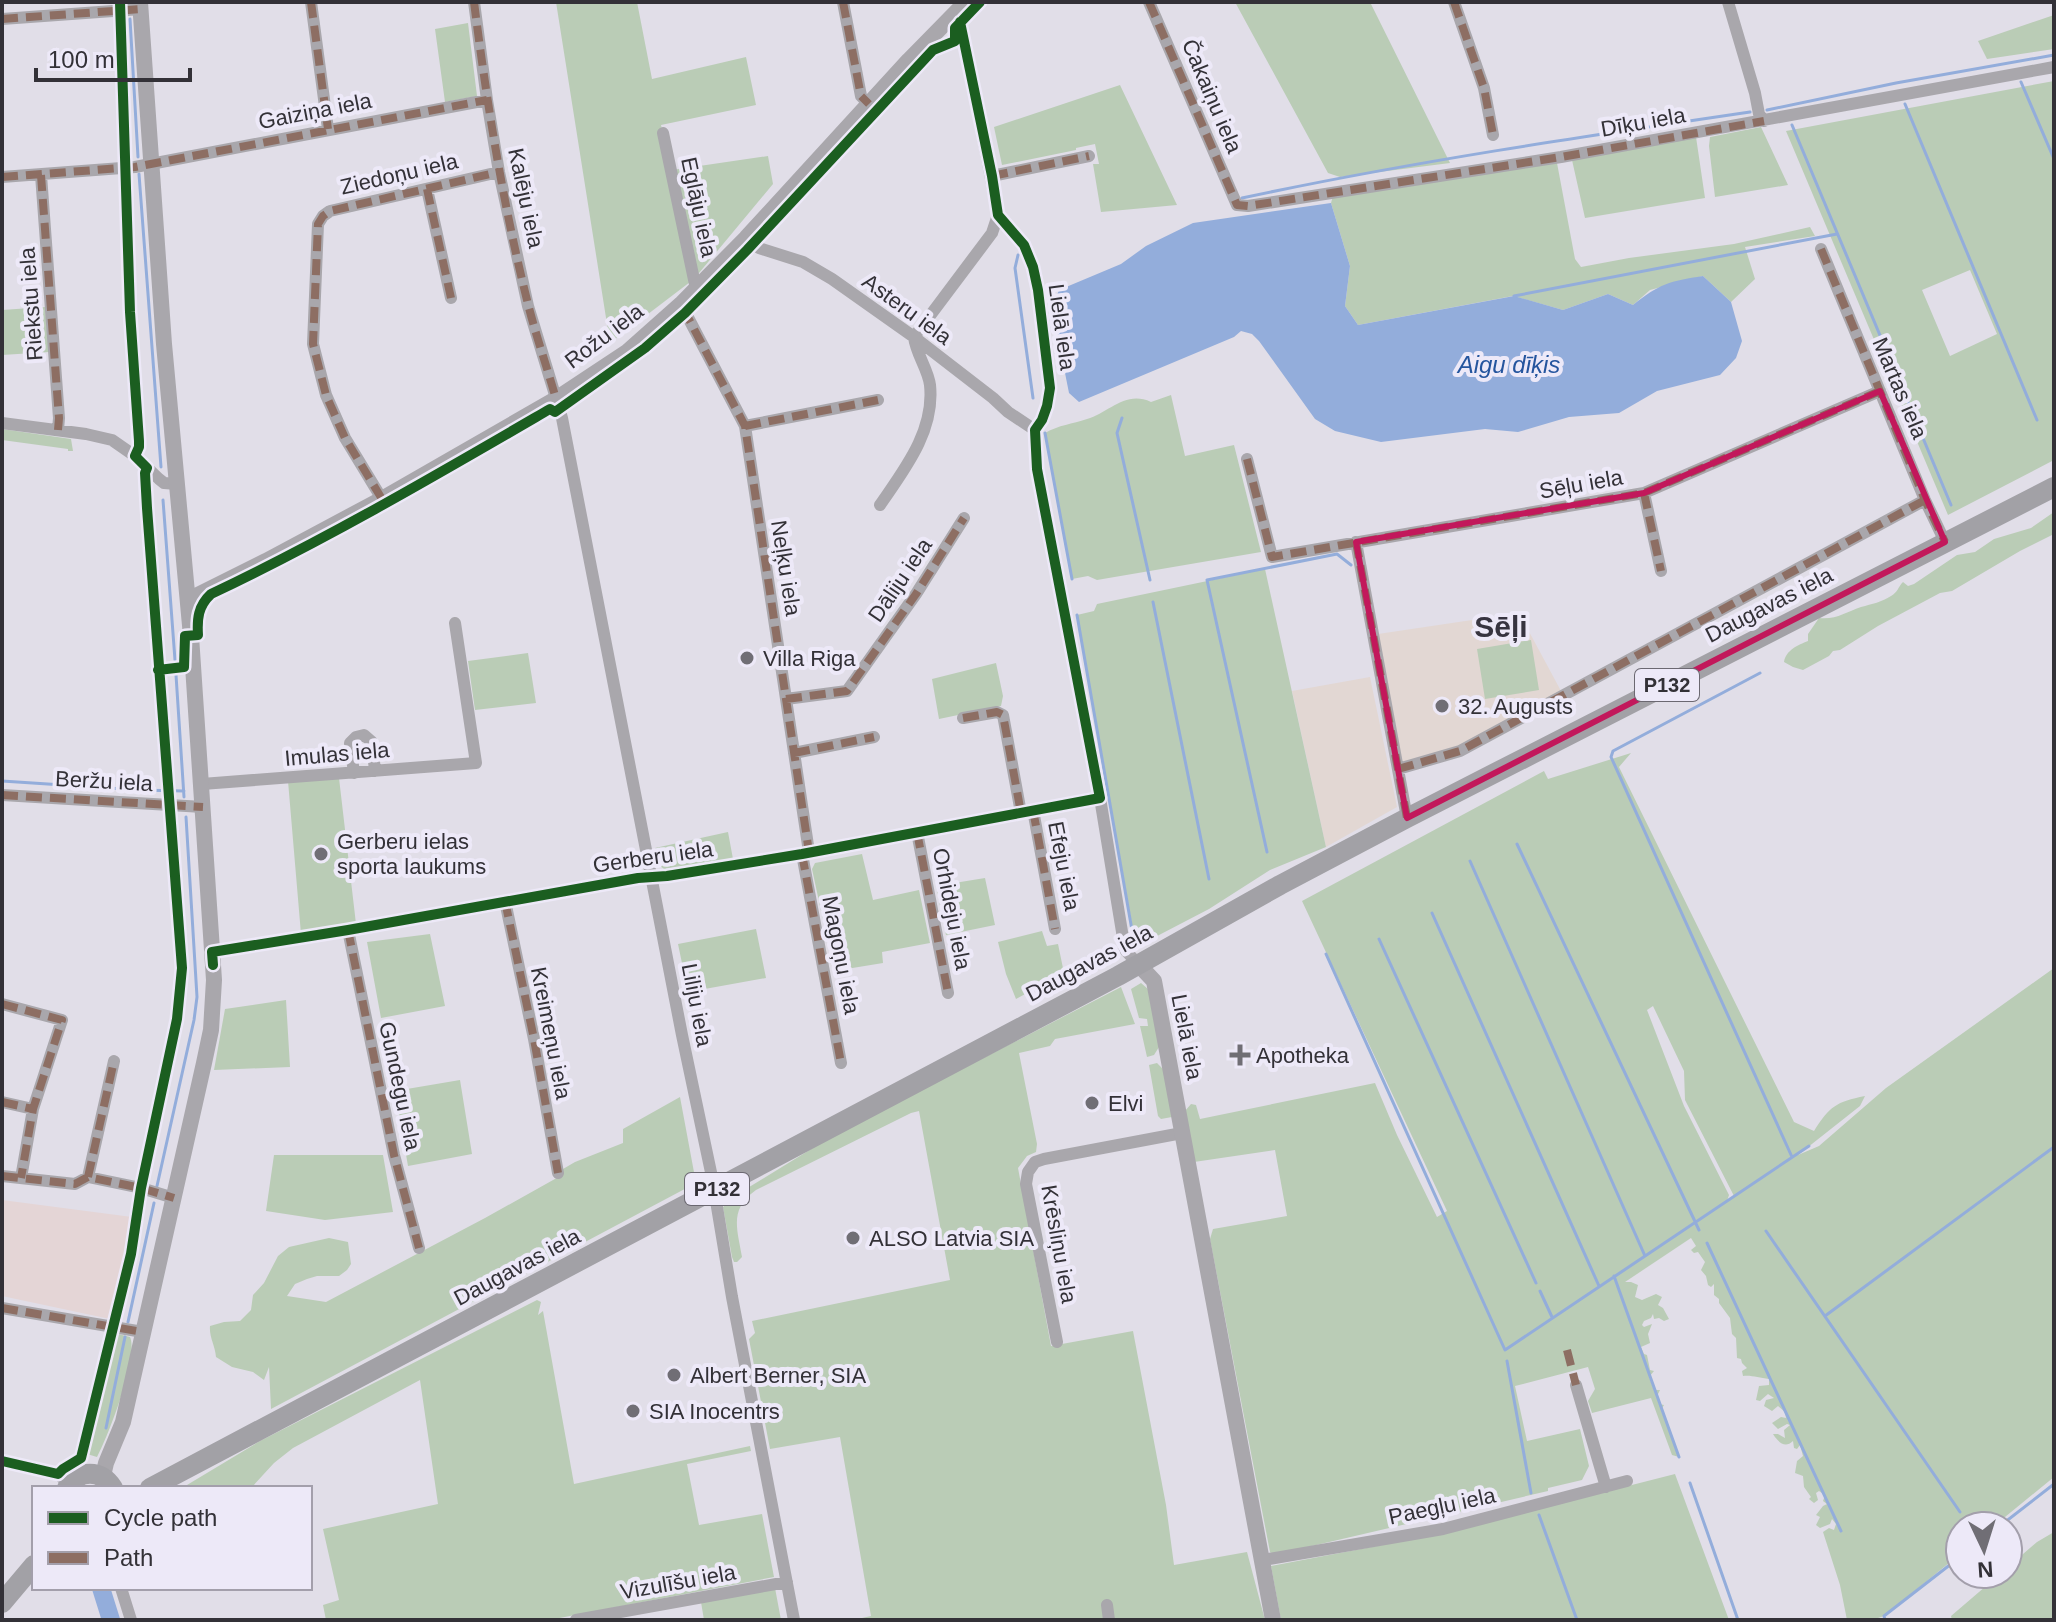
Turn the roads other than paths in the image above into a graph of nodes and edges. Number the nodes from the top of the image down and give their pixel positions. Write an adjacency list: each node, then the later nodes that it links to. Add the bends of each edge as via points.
1 (311, 2): 14 (street)
2 (474, 2): 11 (street, Kalēju iela)
3 (843, 2): 12 (street, via 861,96)
4 (1149, 2): 24 (street, Čakaiņu iela)
5 (1454, 2): 16 (street, via 1484,88)
6 (1728, 2): 13 (street)
7 (140, 5): 9 (street); 18 (street)
8 (960, 8): 12 (street, Rožu iela); 21 (street)
9 (2, 19)
10 (2054, 67): 13 (street, Dīķu iela)
11 (487, 100): 14 (street, Gaiziņa iela); 19 (street, Kalēju iela)
12 (869, 104): 26 (street, Rožu iela)
13 (1764, 121): 24 (street, Dīķu iela, via 1545,160)
14 (328, 129): 18 (street, Gaiziņa iela)
15 (663, 133): 28 (street, Eglāju iela)
16 (1493, 135)
17 (1089, 156): 21 (street)
18 (150, 163): 20 (street, Gaiziņa iela); 45 (street)
19 (499, 172): 23 (street, Ziedoņu iela); 36 (street, Kalēju iela, via 528,306)
20 (41, 175): 22 (street, Gaiziņa iela); 40 (street, Riekstu iela)
21 (992, 176): 25 (street)
22 (2, 177)
23 (427, 189): 29 (street); 49 (street, Ziedoņu iela, via 330,211 318,224 313,344 326,395 345,438)
24 (1237, 205)
25 (998, 215): 32 (street, via 992,233); 41 (street, Lielā iela, via 1024,245 1038,290 1050,388)
26 (746, 238): 28 (street, Rožu iela); 32 (street, Asteru iela, via 759,248 803,262)
27 (1821, 249): 35 (street, Martas iela)
28 (696, 289): 30 (street, Rožu iela)
29 (451, 298)
30 (681, 304): 36 (street, Rožu iela, via 627,352); 39 (street, Neļķu iela)
31 (130, 312): 42 (street, via 139,441)
32 (914, 337): 33 (street, Asteru iela); 34 (street)
33 (951, 366): 34 (street); 41 (street, Asteru iela)
34 (929, 382): 51 (street, via 925,429)
35 (1880, 391): 47 (street, Sēļu iela); 50 (street, Martas iela)
36 (556, 399): 49 (street, Rožu iela); 74 (street, Liliju iela)
37 (878, 400): 39 (street)
38 (2, 423): 40 (street)
39 (745, 426): 59 (street, Neļķu iela)
40 (58, 430): 42 (street, via 112,440)
41 (1035, 430): 68 (street, Lielā iela, via 1037,469)
42 (135, 456): 44 (street)
43 (1247, 459): 53 (street, Sēļu iela, via 1272,557)
44 (147, 468): 45 (street); 48 (street)
45 (171, 483): 48 (street); 57 (street)
46 (2054, 487): 54 (main road, Daugavas iela / P132)
47 (1644, 493): 53 (street, Sēļu iela); 56 (street)
48 (146, 499): 55 (street)
49 (382, 499): 57 (street, Rožu iela)
50 (1925, 500): 54 (street, Martas iela); 63 (street, via 1460,751)
51 (880, 505)
52 (964, 518): 59 (street, Dāliju iela, via 847,691)
53 (1356, 542): 63 (street)
54 (1945, 542): 71 (main road, Daugavas iela / P132)
55 (151, 557)
56 (1661, 571)
57 (188, 600): 66 (street)
58 (455, 623): 64 (street, Imulas iela, via 476,763)
59 (786, 699): 62 (street, Neļķu iela)
60 (963, 718): 70 (street, Efeju iela, via 1003,715)
61 (874, 737): 62 (street)
62 (794, 753): 73 (street, Neļķu iela)
63 (1398, 769): 71 (street)
64 (375, 771): 65 (street, Imulas iela); 65 (street, via 372,742 364,735 350,743)
65 (354, 773): 66 (street, Imulas iela)
66 (202, 784): 69 (street)
67 (2, 795): 69 (street, Beržu iela)
68 (1100, 798): 70 (street, Gerberu iela); 79 (street, Lielā iela, via 1125,950)
69 (203, 807): 78 (street)
70 (1027, 811): 72 (street, Gerberu iela); 76 (street, Efeju iela)
71 (1407, 818): 79 (main road, Daugavas iela / P132)
72 (917, 832): 73 (street, Gerberu iela); 80 (street, Orhideju iela)
73 (806, 853): 74 (street, Gerberu iela); 83 (street, Magoņu iela)
74 (652, 877): 75 (street, Gerberu iela); 91 (street, Liliju iela)
75 (505, 901): 77 (street, Gerberu iela); 87 (street, Kreimeņu iela)
76 (1055, 929)
77 (348, 930): 78 (street, Gerberu iela); 93 (street, Gundegu iela, via 394,1155)
78 (212, 952): 92 (street, via 211,1030)
79 (1139, 965): 86 (street, Lielā iela, via 1154,981); 91 (main road, Daugavas iela / P132)
80 (948, 993)
81 (2, 1004): 85 (street, via 62,1020)
82 (114, 1061): 89 (street)
83 (841, 1063)
84 (2, 1102): 85 (street)
85 (33, 1109): 90 (street)
86 (1182, 1133): 96 (street, Krēsliņu iela, via 1044,1159 1028,1172); 104 (street, Lielā iela)
87 (558, 1173)
88 (2, 1176): 90 (street)
89 (88, 1177): 90 (street, via 75,1184); 92 (street)
90 (21, 1178)
91 (714, 1190): 102 (main road, Daugavas iela / P132); 106 (street, Liliju iela)
92 (174, 1198): 95 (street)
93 (419, 1248)
94 (2, 1308): 95 (street)
95 (143, 1332): 100 (street, via 123,1422 106,1463)
96 (1057, 1342)
97 (1576, 1385): 103 (street)
98 (2, 1461): 101 (street, via 58,1474)
99 (1627, 1481): 103 (street, Paegļu iela)
100 (108, 1482): 101 (main road, via 89,1473)
101 (68, 1486)
102 (154, 1486)
103 (1606, 1487): 104 (street, Paegļu iela, via 1443,1529)
104 (1263, 1560): 114 (street, Lielā iela)
105 (32, 1567): 108 (main road)
106 (787, 1582): 111 (street, Vizulīšu iela); 112 (street, Liliju iela)
107 (122, 1590): 110 (street)
108 (2, 1603)
109 (1107, 1605): 113 (street)
110 (131, 1620)
111 (576, 1620)
112 (794, 1620)
113 (1109, 1620)
114 (1273, 1620)

